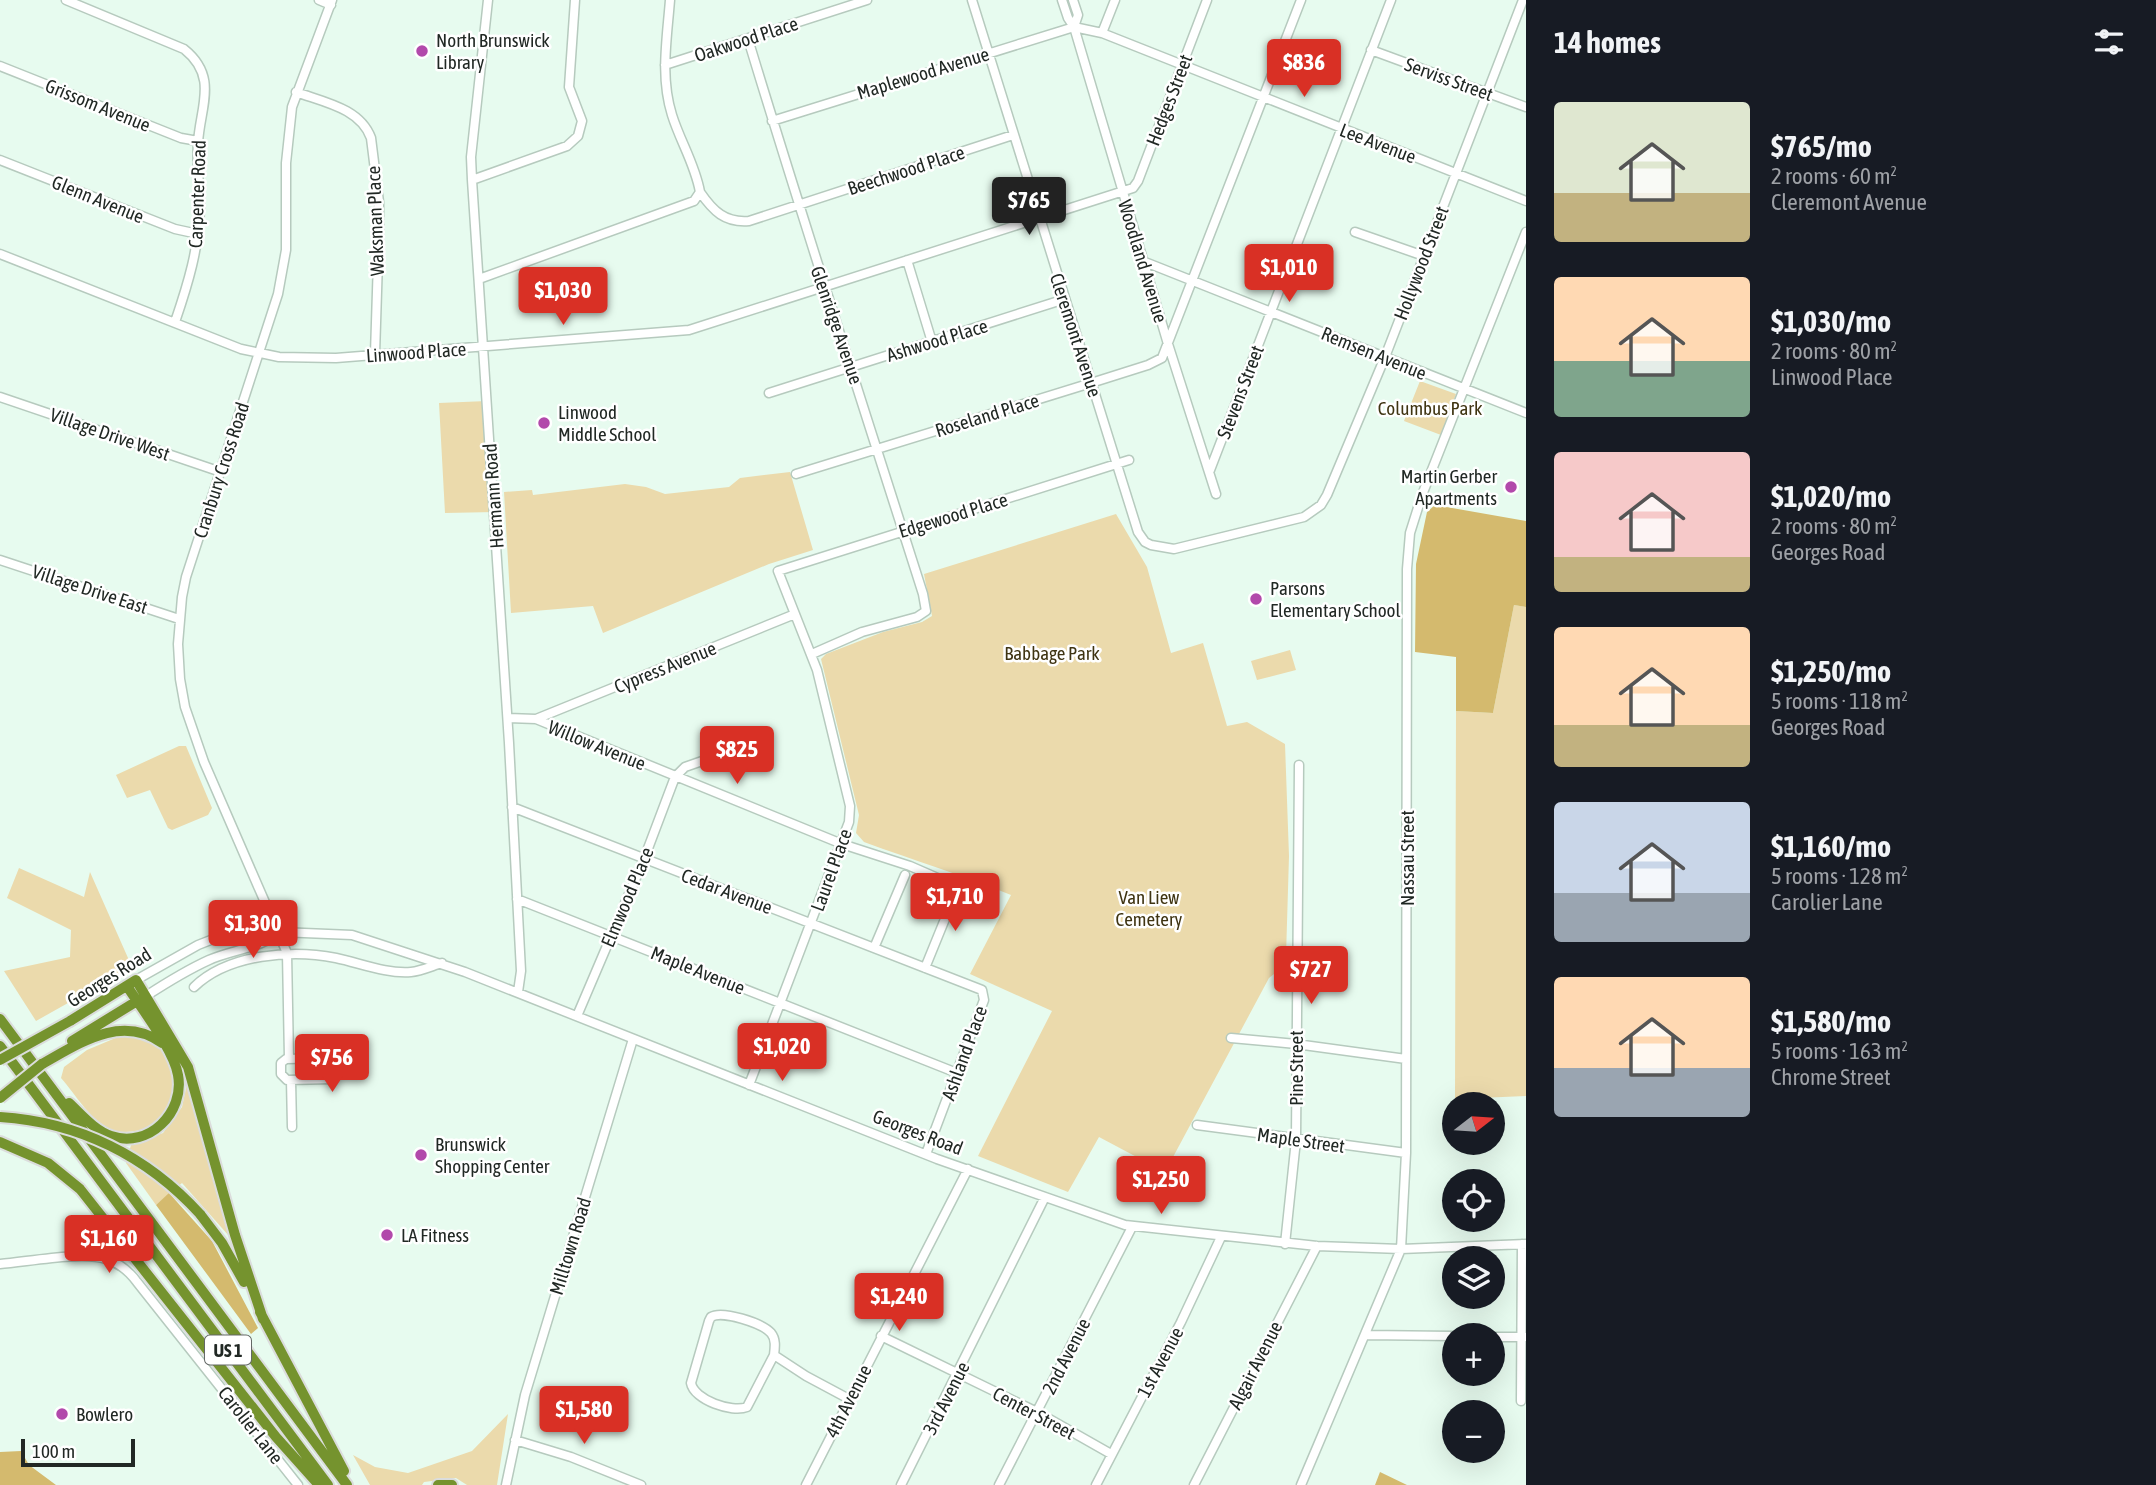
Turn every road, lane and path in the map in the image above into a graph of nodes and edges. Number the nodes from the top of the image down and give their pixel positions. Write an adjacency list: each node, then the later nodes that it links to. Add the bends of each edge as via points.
1 (66, 0): 32 (street, Carpenter Road, via 175,44 193,56 206,90)
2 (319, 0): 15 (street)
3 (488, 0): 35 (street, Hermann Road)
4 (575, 0): 35 (street, via 569,87 582,121 578,136 568,146)
5 (670, 0): 22 (street)
6 (867, 0): 16 (street, Oakwood Place)
7 (972, 0): 21 (street, Cleremont Avenue)
8 (1062, 0): 17 (street, Woodland Avenue)
9 (1073, 0): 17 (street, Woodland Avenue, via 1078,15)
10 (1115, 0): 18 (street)
11 (1207, 0): 24 (street, Hedges Street)
12 (1301, 0): 27 (street)
13 (1391, 0): 20 (street, Stevens Street)
14 (1523, 0): 26 (street, Hollywood Street)
15 (332, 2): 25 (street, Cranbury Cross Road)
16 (856, 2): 19 (street, Oakwood Place)
17 (1074, 27): 18 (street, Lee Avenue); 21 (street, Maplewood Avenue); 36 (street, Woodland Avenue)
18 (1102, 33): 24 (street, Lee Avenue)
19 (747, 39): 22 (street, Oakwood Place); 29 (street, Glenridge Avenue)
20 (1371, 50): 26 (street, Serviss Street); 30 (street, Stevens Street)
21 (988, 53): 29 (street, Maplewood Avenue); 31 (street, Cleremont Avenue)
22 (665, 65): 37 (street, via 672,116 697,175)
23 (0, 66): 32 (street, Grissom Avenue)
24 (1182, 66): 27 (street, Lee Avenue); 36 (street, Hedges Street, via 1136,185)
25 (296, 92): 57 (street, Cranbury Cross Road, via 286,163 286,250); 58 (street, Waksman Place, via 353,114 371,138 379,202)
26 (1487, 93): 28 (street, Serviss Street); 34 (street, Hollywood Street)
27 (1263, 99): 30 (street, Lee Avenue); 49 (street)
28 (1526, 107)
29 (772, 121): 39 (street, Glenridge Avenue)
30 (1342, 129): 34 (street, Lee Avenue); 52 (street, Stevens Street)
31 (1013, 135): 39 (street, Beechwood Place); 40 (street, Cleremont Avenue)
32 (198, 141): 43 (street, Carpenter Road)
33 (0, 160): 43 (street, Glenn Avenue)
34 (1456, 173): 38 (street, Lee Avenue); 45 (street, Hollywood Street)
35 (472, 180): 48 (street, Hermann Road)
36 (1122, 191): 40 (street, Linwood Place); 47 (street, Woodland Avenue)
37 (699, 192): 39 (street, Beechwood Place, via 712,209 736,222); 48 (street, via 694,201 682,206)
38 (1526, 201)
39 (798, 205): 50 (street, Glenridge Avenue)
40 (1038, 218): 46 (street, Linwood Place); 51 (street, Cleremont Avenue)
41 (1355, 232): 45 (street)
42 (1526, 232): 62 (street, Nassau Street)
43 (198, 234): 53 (street, Carpenter Road, via 192,273)
44 (0, 254): 53 (street, Linwood Place)
45 (1423, 256): 59 (street, Hollywood Street)
46 (907, 260): 50 (street, Linwood Place); 54 (street)
47 (1145, 262): 49 (street, Remsen Avenue); 55 (street, Woodland Avenue)
48 (479, 279): 56 (street, Hermann Road)
49 (1190, 281): 52 (street, Remsen Avenue); 55 (street)
50 (823, 287): 56 (street, Linwood Place, via 690,330); 60 (street, Glenridge Avenue)
51 (1065, 299): 54 (street, Ashwood Place); 61 (street, Cleremont Avenue)
52 (1270, 313): 59 (street, Remsen Avenue); 69 (street, Stevens Street)
53 (175, 322): 57 (street, Linwood Place)
54 (932, 342): 60 (street, Ashwood Place)
55 (1168, 344): 61 (street, Roseland Place, via 1162,358 1149,365); 69 (street, Woodland Avenue)
56 (484, 348): 58 (street, Linwood Place); 80 (street, Hermann Road)
57 (259, 354): 58 (street, Linwood Place, via 307,359); 70 (street, Cranbury Cross Road)
58 (375, 355)
59 (1385, 357): 62 (street, Remsen Avenue); 74 (street, Hollywood Street, via 1321,505 1304,517 1174,549)
60 (852, 366): 63 (street, Ashwood Place); 66 (street, Glenridge Avenue)
61 (1091, 383): 66 (street, Roseland Place); 68 (street, Cleremont Avenue)
62 (1464, 389): 65 (street, Remsen Avenue); 113 (street, Nassau Street, via 1415,514 1408,551)
63 (769, 393)
64 (0, 397): 70 (street, Village Drive West)
65 (1526, 413)
66 (877, 448): 71 (street, Roseland Place); 73 (street, Glenridge Avenue)
67 (1129, 460): 68 (street, Edgewood Place)
68 (1117, 464): 73 (street, Edgewood Place); 74 (street, Cleremont Avenue, via 1138,532)
69 (1210, 470): 72 (street, Woodland Avenue)
70 (220, 472): 78 (street, Cranbury Cross Road, via 186,577)
71 (796, 474)
72 (1216, 494)
73 (903, 531): 76 (street, Edgewood Place); 79 (street, Glenridge Avenue, via 926,611)
74 (1151, 545)
75 (0, 559): 78 (street, Village Drive East)
76 (778, 571): 77 (street, Laurel Place)
77 (795, 614): 79 (street, Laurel Place); 81 (street, Cypress Avenue)
78 (179, 619): 91 (street, Cranbury Cross Road, via 185,706 204,762)
79 (812, 654): 86 (street, Laurel Place, via 850,806)
80 (508, 718): 81 (street, Willow Avenue); 85 (street, Hermann Road)
81 (536, 719): 84 (street, Willow Avenue)
82 (728, 752): 84 (street, via 685,767)
83 (1299, 765): 108 (street, Pine Street)
84 (675, 777): 86 (street, Willow Avenue); 87 (street, Elmwood Place)
85 (512, 807): 87 (street, Cedar Avenue); 89 (street, Hermann Road)
86 (842, 844): 90 (street, Laurel Place); 96 (street, Willow Avenue, via 958,887)
87 (644, 859): 90 (street, Cedar Avenue); 92 (street, Elmwood Place)
88 (905, 875): 93 (street)
89 (517, 899): 92 (street, Maple Avenue); 100 (street, Hermann Road)
90 (811, 924): 93 (street, Cedar Avenue); 102 (street, Laurel Place)
91 (280, 932): 94 (street, Cranbury Cross Road); 95 (street, Georges Road, via 352,935); 97 (street, Georges Road, via 263,926 226,934 185,951); 101 (street, Georges Road, via 269,941 208,960)
92 (611, 936): 102 (street, Maple Avenue); 103 (street, Elmwood Place)
93 (874, 948): 96 (street, Cedar Avenue)
94 (288, 953): 95 (street, via 411,972); 98 (street, via 229,965); 112 (street)
95 (442, 963): 100 (street, Georges Road)
96 (925, 968): 99 (street, Cedar Avenue)
97 (132, 983): 101 (highway); 114 (highway, Georges Road, bridge)
98 (194, 987)
99 (982, 990): 116 (street, Ashland Place, via 985,1000)
100 (518, 992): 103 (street, Georges Road)
101 (141, 998): 105 (highway, Georges Road); 109 (highway); 137 (highway, via 188,1067)
102 (781, 1003): 116 (street, Maple Avenue); 119 (street, Laurel Place)
103 (577, 1016): 107 (street, Georges Road)
104 (0, 1019): 117 (highway, US 1)
105 (82, 1038): 109 (highway, via 127,1030); 120 (highway, bridge)
106 (1231, 1038): 108 (street)
107 (633, 1039): 119 (street, Georges Road); 148 (street, Milltown Road, via 524,1395)
108 (1296, 1044): 113 (street); 124 (street, Pine Street)
109 (164, 1045): 117 (highway, via 176,1066 178,1096 165,1122 141,1136 120,1138 99,1130)
110 (0, 1046): 115 (highway, US 1)
111 (0, 1052): 115 (highway)
112 (289, 1059): 118 (street, via 281,1063 280,1070); 118 (street, via 332,1058 340,1068 333,1079)
113 (1406, 1059): 126 (street, Nassau Street)
114 (0, 1060)
115 (15, 1067): 153 (highway, US 1)
116 (957, 1073): 127 (street, Ashland Place)
117 (46, 1080): 154 (highway, US 1)
118 (291, 1080): 123 (street)
119 (749, 1086): 127 (street, Georges Road)
120 (0, 1098)
121 (0, 1117): 137 (highway, bridge, via 55,1125 141,1161 200,1214 228,1252)
122 (1197, 1125): 124 (street, Maple Street)
123 (292, 1127)
124 (1296, 1139): 126 (street, Maple Street); 132 (street, Pine Street)
125 (0, 1142): 152 (highway, via 40,1158 80,1189)
126 (1406, 1153): 135 (street, Nassau Street)
127 (926, 1154): 128 (street, Georges Road)
128 (968, 1169): 129 (street, Georges Road); 139 (street, 4th Avenue)
129 (1045, 1197): 130 (street, Georges Road); 144 (street, 3rd Avenue)
130 (1132, 1227): 131 (street, Georges Road); 147 (street, 2nd Avenue)
131 (1221, 1237): 132 (street, Georges Road); 149 (street, 1st Avenue)
132 (1285, 1244): 134 (street, Georges Road)
133 (1524, 1244): 135 (street, Georges Road); 142 (street)
134 (1317, 1246): 135 (street, Georges Road); 164 (street, Algair Avenue)
135 (1401, 1249): 138 (street, Nassau Street)
136 (0, 1264): 151 (street, Carolier Lane, via 91,1256 122,1266)
137 (263, 1319): 154 (highway)
138 (1364, 1335): 140 (street); 165 (street, Nassau Street)
139 (881, 1336): 144 (street, Center Street); 145 (street, 4th Avenue)
140 (1442, 1336)
141 (1505, 1337): 142 (street)
142 (1524, 1337): 146 (street)
143 (774, 1355): 143 (street, via 747,1407 734,1409 700,1398 691,1388 709,1321 716,1314 765,1328 776,1345); 145 (street)
144 (958, 1374): 147 (street, Center Street); 161 (street, 3rd Avenue)
145 (849, 1399): 160 (street, 4th Avenue)
146 (1521, 1401)
147 (1037, 1412): 149 (street, Center Street); 162 (street, 2nd Avenue)
148 (515, 1440): 150 (street, Milltown Road); 159 (street)
149 (1111, 1454): 163 (street, 1st Avenue)
150 (513, 1456): 157 (street, Milltown Road); 158 (street, Milltown Road)
151 (299, 1485)
152 (319, 1485)
153 (328, 1485)
154 (349, 1485)
155 (438, 1485): 156 (highway)
156 (452, 1485)
157 (506, 1485)
158 (512, 1485)
159 (641, 1485)
160 (806, 1485)
161 (901, 1485)
162 (999, 1485)
163 (1096, 1485)
164 (1195, 1485)
165 (1301, 1485)

